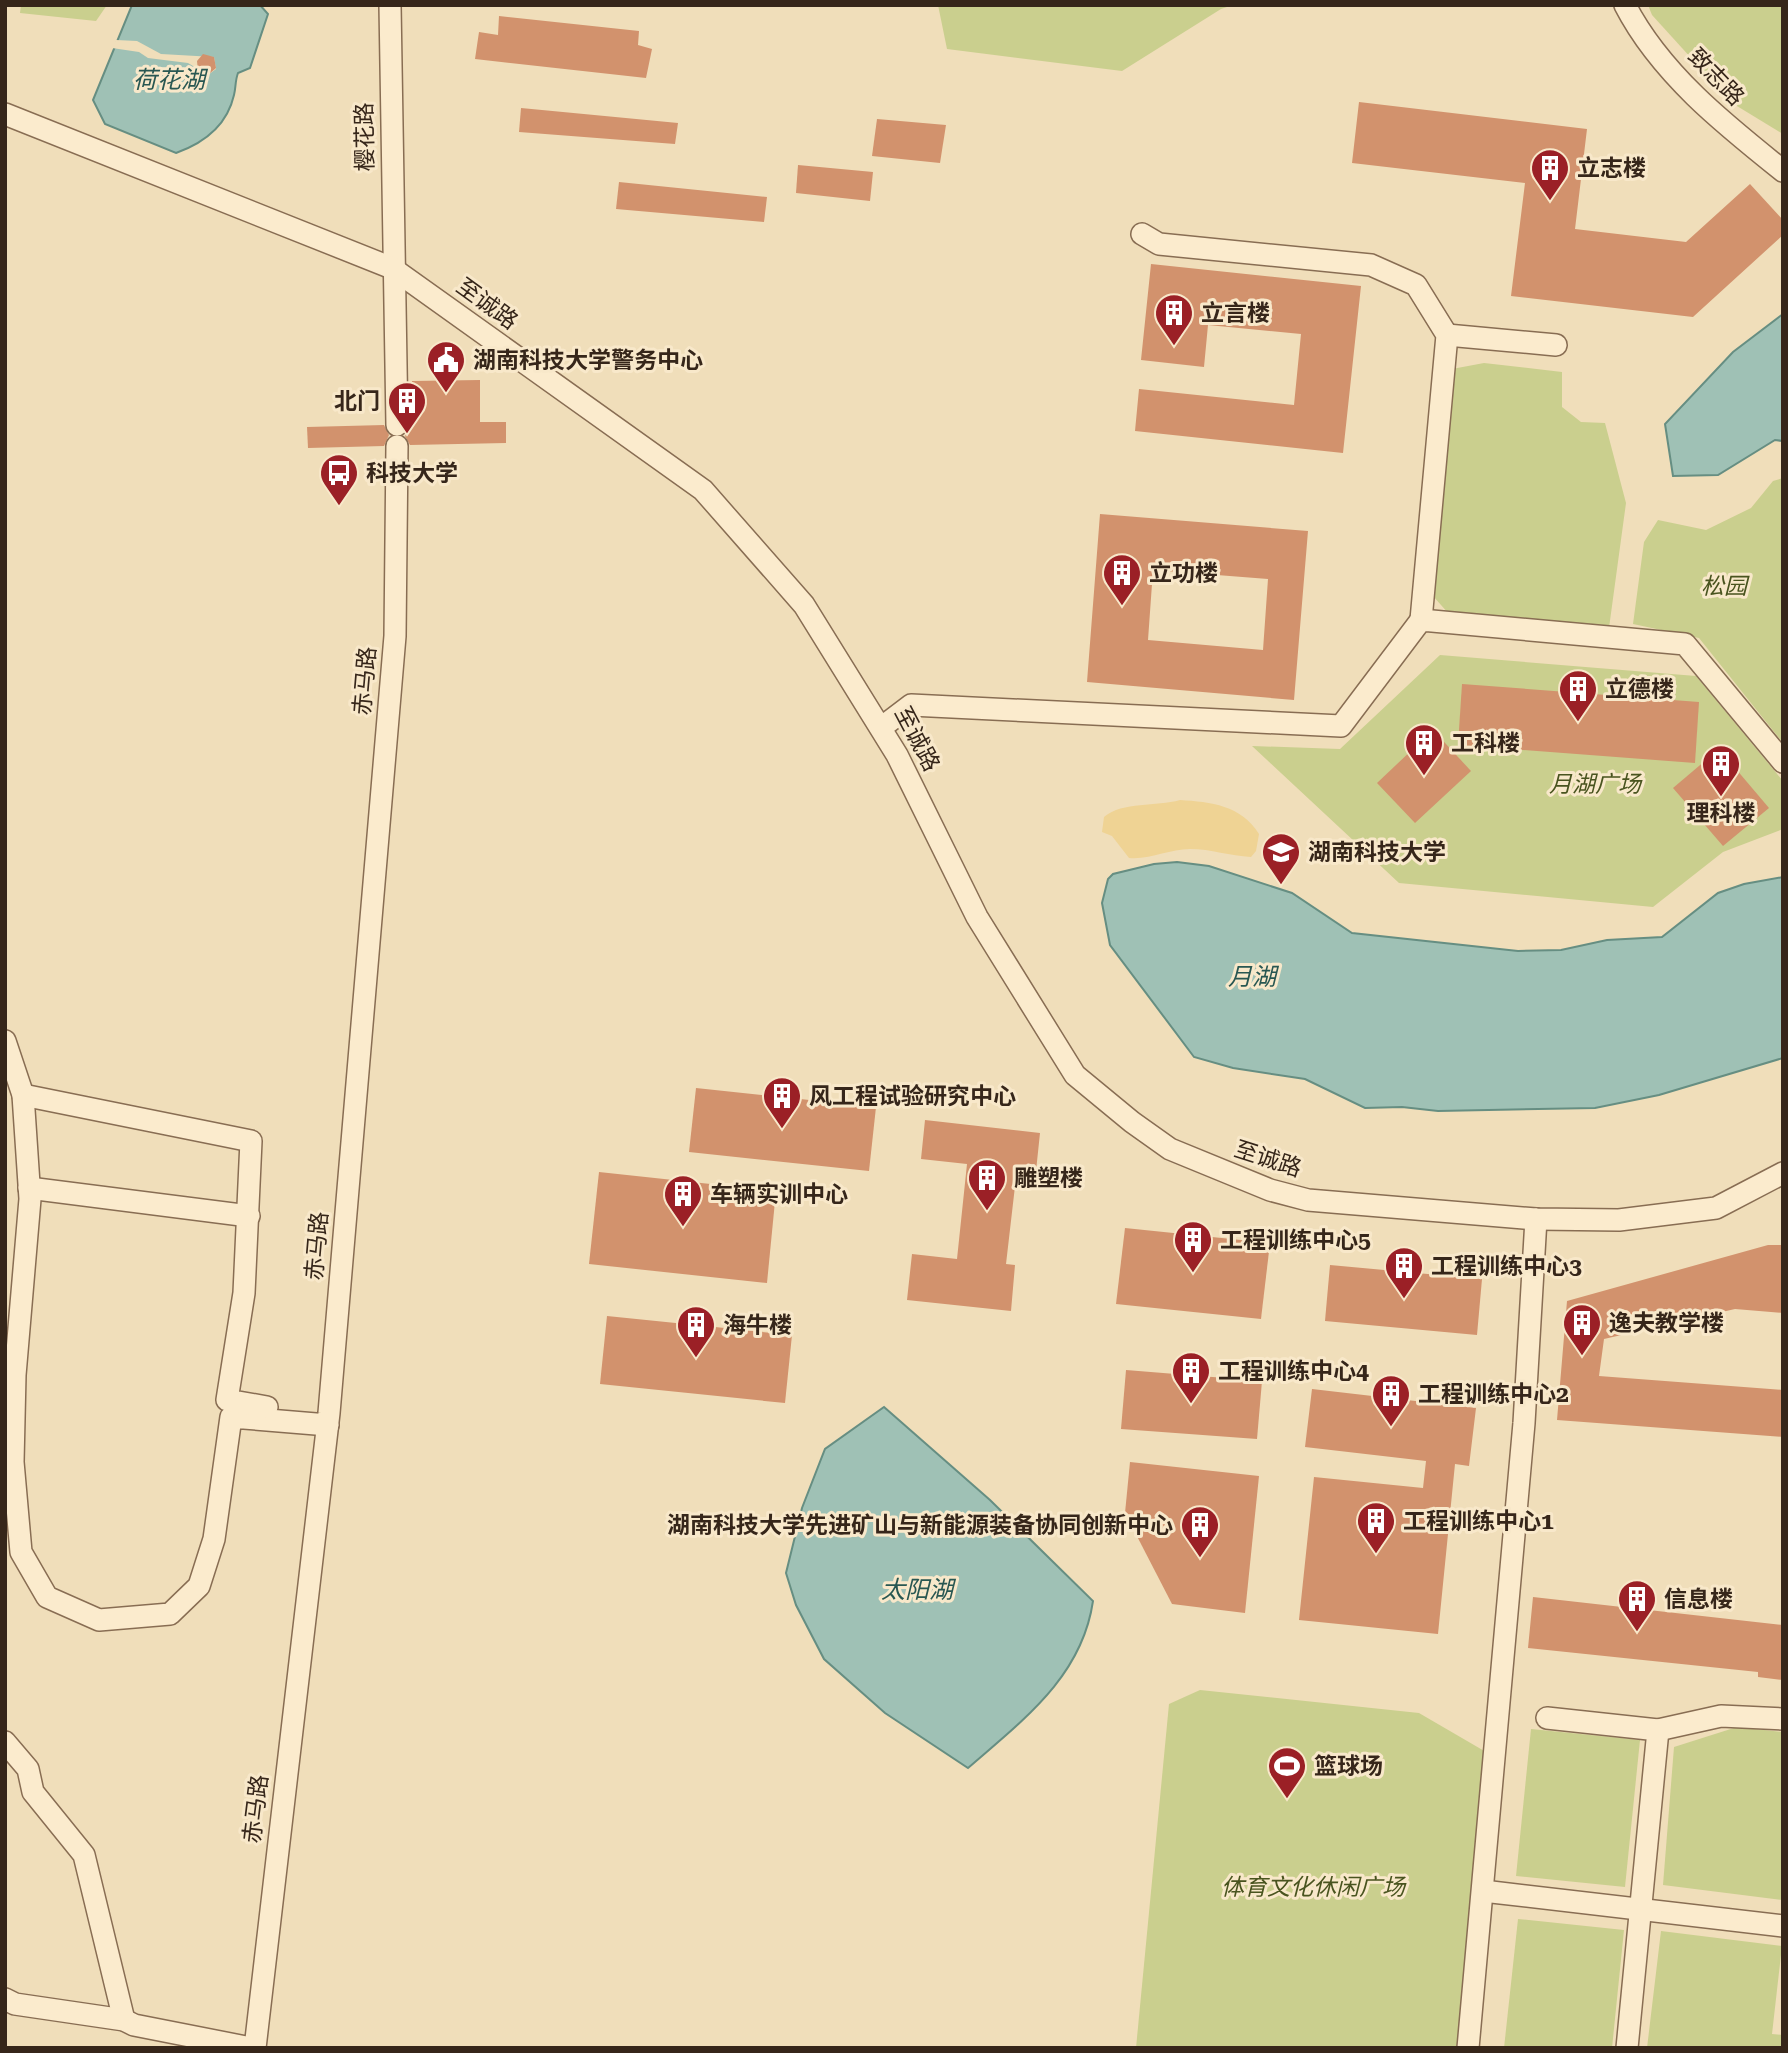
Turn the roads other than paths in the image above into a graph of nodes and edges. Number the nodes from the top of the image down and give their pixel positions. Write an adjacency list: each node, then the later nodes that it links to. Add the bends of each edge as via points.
1 (390, 5): 6 (street, 樱花路)
2 (1625, 5): 4 (street, 致志路, via 1639,33 1715,117)
3 (5, 114): 6 (street, 至诚路)
4 (1783, 171)
5 (1142, 234): 7 (street, via 1159,244 1370,265 1416,285)
6 (392, 268): 9 (street, 樱花路); 11 (street, 至诚路, via 703,491 804,605)
7 (1447, 335): 8 (street); 10 (street)
8 (1556, 345)
9 (397, 435): 19 (street, 赤马路, via 395,636)
10 (1421, 620): 11 (street, via 1341,726 911,705); 12 (street, via 1685,644)
11 (881, 727): 18 (street, 至诚路, via 977,917 1075,1075 1132,1122 1170,1149 1214,1169 1308,1200)
12 (1783, 762)
13 (5, 1041): 14 (street)
14 (17, 1110): 16 (street); 17 (street, via 251,1141)
15 (1783, 1173): 18 (street, 至诚路, via 1716,1208 1619,1220)
16 (29, 1188): 17 (street); 19 (street, via 13,1461 21,1552 47,1597 99,1620 170,1614 199,1586 214,1539 231,1417)
17 (249, 1216): 19 (street, via 244,1293 228,1400)
18 (1536, 1219): 24 (street, via 1524,1423)
19 (328, 1419): 29 (street, 赤马路)
20 (1547, 1717): 22 (street)
21 (1783, 1719): 22 (street, via 1721,1716)
22 (1658, 1730): 25 (street)
23 (5, 1742): 28 (street, via 27,1769 33,1792 84,1855)
24 (1483, 1891): 25 (street); 30 (street)
25 (1640, 1910): 26 (street); 31 (street)
26 (1783, 1926)
27 (5, 1999): 28 (street)
28 (124, 2020): 29 (street)
29 (253, 2048)
30 (1468, 2048)
31 (1627, 2048)

